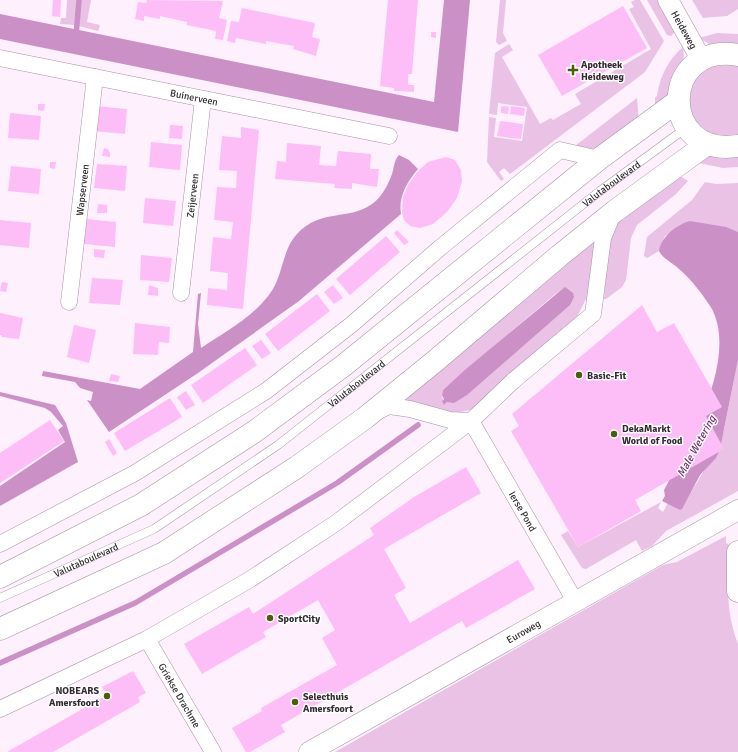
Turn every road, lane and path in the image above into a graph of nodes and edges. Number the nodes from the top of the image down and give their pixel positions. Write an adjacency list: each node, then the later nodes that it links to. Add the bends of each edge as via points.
1 (668, 0): 4 (street, Heideweg)
2 (738, 55): 4 (main road, via 714,54)
3 (0, 58): 5 (street, Buinerveen)
4 (701, 59): 7 (main road, via 684,76 679,88)
5 (95, 77): 6 (street, Buinerveen); 15 (street, Wapserveen)
6 (203, 99): 9 (street, Buinerveen); 14 (street, Zeijerveen)
7 (678, 101): 8 (main road); 12 (main road)
8 (686, 128): 10 (main road); 23 (lane, Valutaboulevard, via 600,191 278,445 154,529)
9 (389, 136)
10 (707, 144): 11 (main road, via 718,147); 13 (main road)
11 (738, 146)
12 (599, 159): 19 (street, via 560,150 440,247 351,325 266,391 135,473); 21 (main road, via 343,366 254,432 141,505)
13 (615, 211): 16 (main road); 17 (street, via 603,238 593,314 513,381)
14 (181, 293)
15 (69, 302)
16 (365, 418): 17 (street, via 389,406 450,420); 25 (main road, via 297,467 164,553)
17 (471, 421): 24 (street, Ierse Pond); 26 (street, via 336,523 249,580)
18 (738, 510): 24 (street, Euroweg)
19 (0, 544)
20 (738, 552): 22 (main road)
21 (0, 578)
22 (738, 591)
23 (0, 598)
24 (575, 601): 29 (street, Euroweg)
25 (0, 629)
26 (148, 639): 27 (street); 28 (street, Griekse Drachme)
27 (0, 709)
28 (212, 752)
29 (309, 752)

